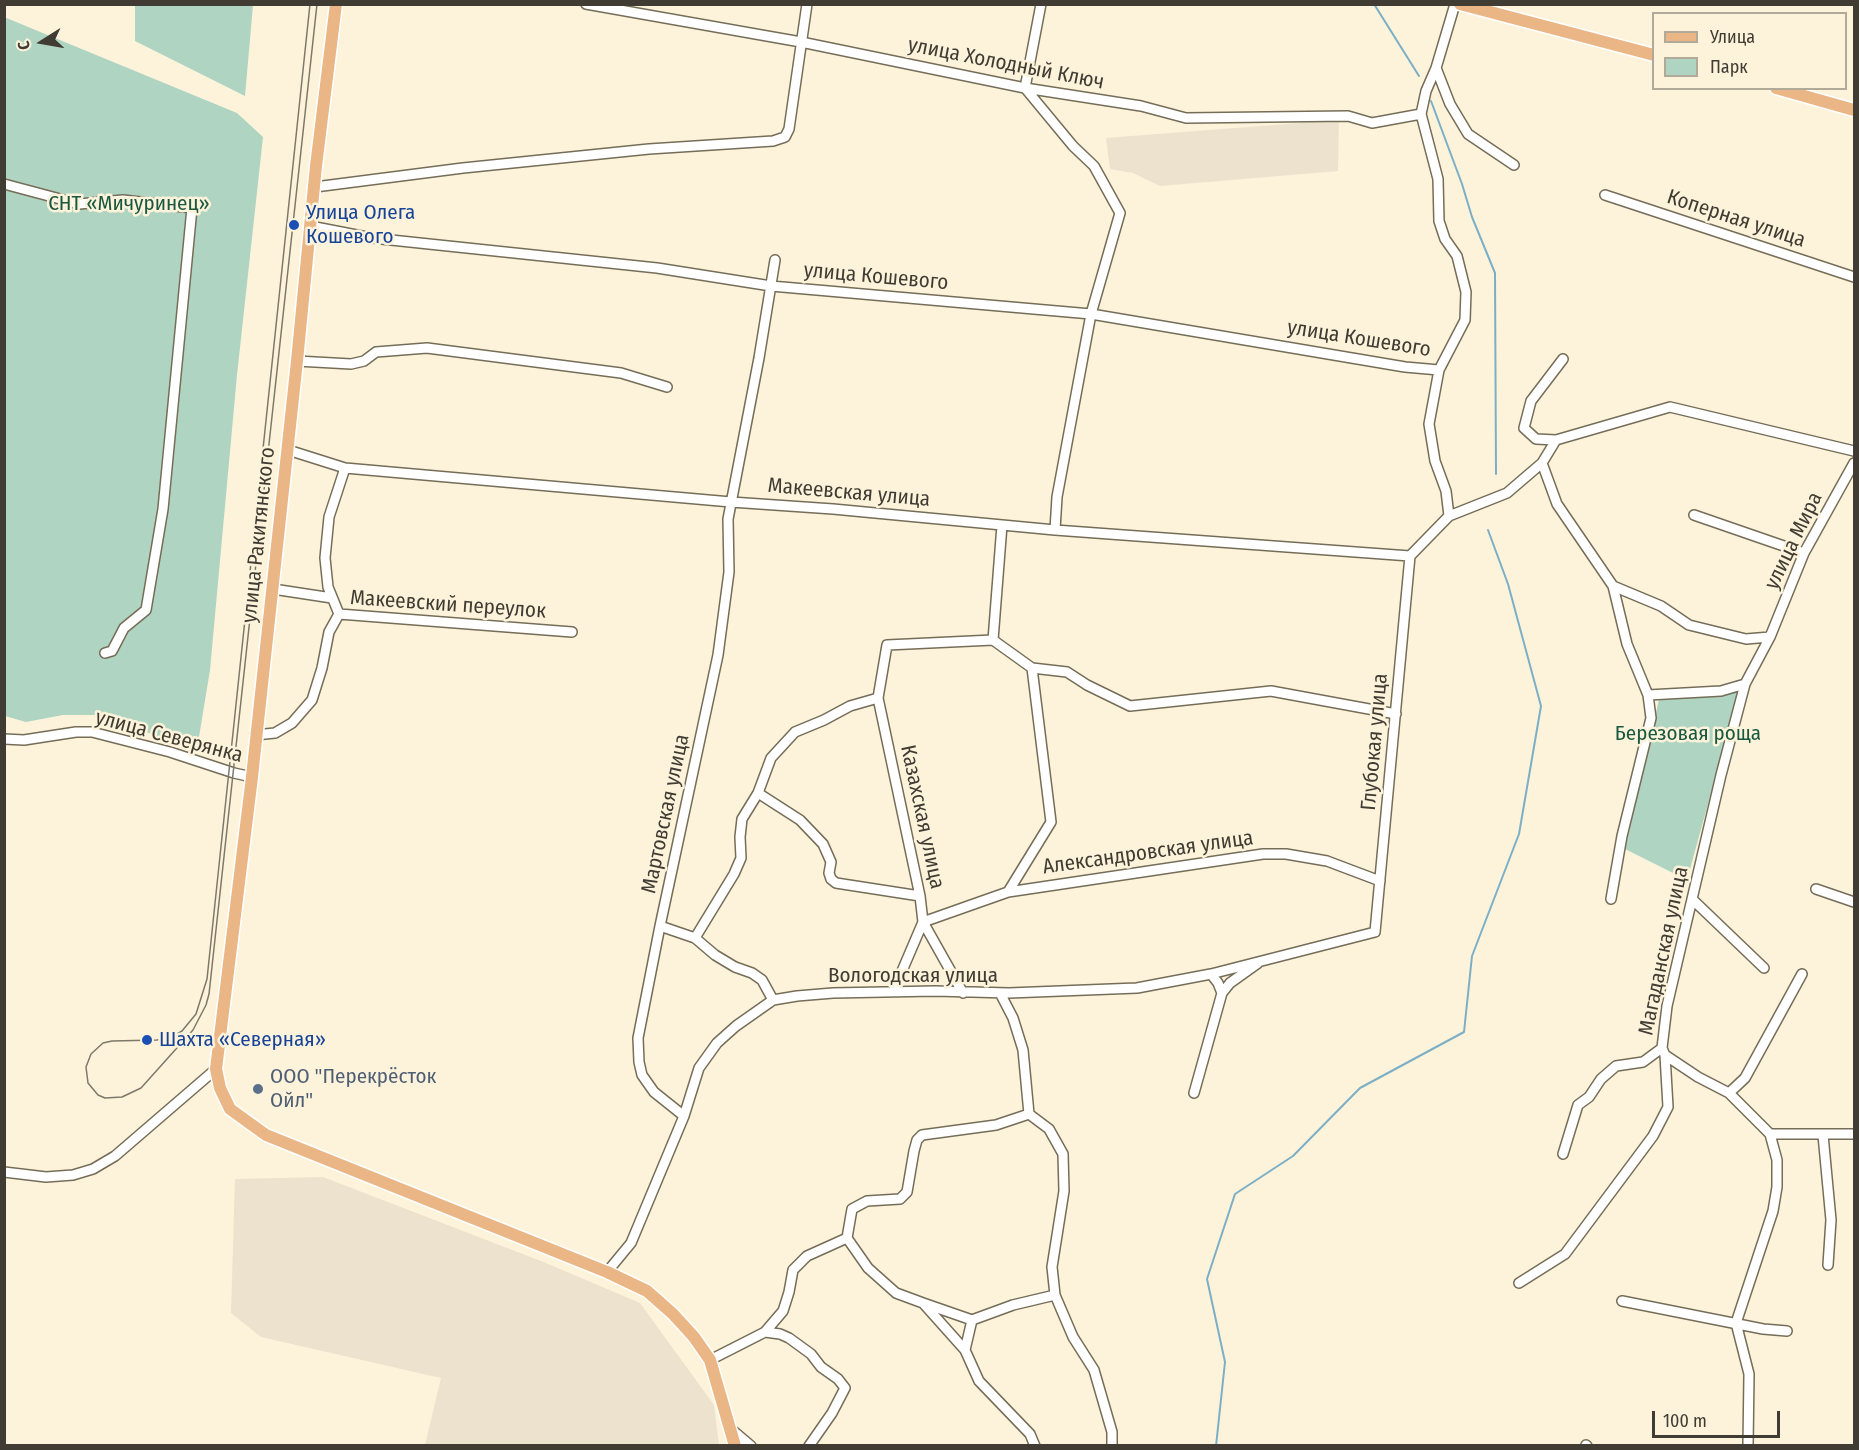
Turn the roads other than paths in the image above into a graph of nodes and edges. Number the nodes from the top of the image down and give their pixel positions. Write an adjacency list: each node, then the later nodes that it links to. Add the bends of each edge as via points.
1 (336, 4): 16 (main road, улица Ракитянского)
2 (586, 4): 7 (street, улица Холодный Ключ)
3 (807, 4): 7 (street)
4 (1041, 4): 10 (street)
5 (1455, 4): 9 (street)
6 (1460, 4): 8 (main road)
7 (801, 42): 10 (street, улица Холодный Ключ); 16 (street, via 785,138 463,168)
8 (1652, 54)
9 (1436, 68): 13 (street); 14 (street, via 1450,104 1468,134)
10 (1025, 88): 13 (street, улица Холодный Ключ, via 1141,106 1186,118 1348,116 1372,123); 22 (street, via 1094,166 1120,213)
11 (1783, 90): 12 (main road)
12 (1854, 110)
13 (1421, 114): 25 (street, via 1438,179 1439,221 1457,256 1466,292 1465,320)
14 (1514, 165)
15 (4, 184): 47 (street, via 79,204 123,200 192,208 163,509 146,610 124,628 112,651)
16 (315, 187): 18 (main road, улица Ракитянского)
17 (1605, 195): 20 (street, Коперная улица)
18 (310, 226): 21 (street, улица Кошевого, via 372,238 657,268); 24 (main road, улица Ракитянского)
19 (775, 260): 21 (street, Мартовская улица)
20 (1854, 277)
21 (771, 286): 22 (street, улица Кошевого); 33 (street, Мартовская улица)
22 (1090, 314): 25 (street, улица Кошевого); 37 (street)
23 (1563, 359): 27 (street, via 1531,401 1524,428 1536,438)
24 (297, 361): 26 (street, via 351,364 376,352 428,348 621,372); 28 (main road, улица Ракитянского)
25 (1439, 370): 35 (street, via 1429,424)
26 (667, 387)
27 (1556, 440): 29 (street, via 1670,407); 31 (street)
28 (288, 450): 32 (street, Макеевская улица); 41 (main road, улица Ракитянского)
29 (1854, 451)
30 (1854, 463): 38 (street, улица Мира)
31 (1542, 464): 35 (street, via 1507,493); 40 (street, via 1557,504)
32 (345, 468): 33 (street, Макеевская улица); 42 (street, via 329,517 325,558)
33 (731, 502): 36 (street, Макеевская улица); 65 (street, Мартовская улица, via 729,572 718,655)
34 (1694, 514): 38 (street)
35 (1449, 516): 39 (street)
36 (1002, 525): 37 (street, Макеевская улица); 46 (street)
37 (1054, 530): 39 (street, Макеевская улица)
38 (1804, 553): 45 (street, улица Мира)
39 (1410, 556): 52 (street, Глубокая улица)
40 (1613, 586): 45 (street, via 1661,606 1689,625 1746,639); 50 (street, via 1627,644)
41 (273, 589): 42 (street); 53 (main road, улица Ракитянского)
42 (332, 598): 43 (street)
43 (339, 614): 44 (street, Макеевский переулок); 53 (street, Макеевский переулок, via 329,632 312,700 292,723 274,733)
44 (572, 632)
45 (1770, 637): 49 (street, Магаданская улица)
46 (993, 640): 48 (street); 51 (street, Казахская улица, via 887,645)
47 (105, 653)
48 (1032, 668): 52 (street, via 1067,672 1130,706 1271,691); 59 (street, via 1051,822)
49 (1745, 684): 50 (street, via 1721,691); 62 (street, Магаданская улица)
50 (1648, 695): 61 (street, via 1651,718)
51 (878, 698): 56 (street, via 850,706 795,732 771,758); 60 (street, Казахская улица)
52 (1396, 714): 57 (street, Глубокая улица)
53 (255, 735): 55 (main road, улица Ракитянского)
54 (4, 739): 55 (street, улица Северянка, via 92,732)
55 (252, 777): 78 (main road, улица Ракитянского)
56 (758, 793): 60 (street, via 800,820 824,844 831,862 829,873 836,883); 67 (street, via 742,819 741,858)
57 (1380, 880): 59 (street, Александровская улица, via 1327,861 1263,854); 66 (street, Глубокая улица)
58 (1816, 890): 63 (street)
59 (1008, 892): 64 (street, Александровская улица)
60 (921, 896): 64 (street, Казахская улица)
61 (1611, 898)
62 (1692, 899): 69 (street); 77 (street, Магаданская улица, via 1667,1006)
63 (1854, 902)
64 (923, 922): 72 (street, Казахская улица); 73 (street)
65 (660, 926): 67 (street); 82 (street, Мартовская улица, via 638,1038 639,1062 642,1075 654,1092)
66 (1375, 932): 68 (street, Вологодская улица)
67 (695, 938): 76 (street, via 715,955 762,980)
68 (1262, 960): 70 (street, Вологодская улица); 75 (street)
69 (1764, 968)
70 (1211, 974): 74 (street, Вологодская улица, via 1137,988); 75 (street)
71 (1802, 974): 80 (street, via 1745,1078)
72 (893, 992): 73 (street, Вологодская улица); 76 (street, Вологодская улица)
73 (963, 993): 74 (street, Вологодская улица)
74 (1000, 993): 81 (street, via 1023,1050)
75 (1222, 993): 79 (street)
76 (773, 1000): 82 (street, Вологодская улица, via 717,1043 699,1068)
77 (1664, 1052): 80 (street, Магаданская улица, via 1698,1077); 86 (street, via 1643,1062 1617,1066 1601,1079 1578,1105); 91 (street, via 1668,1107 1653,1136 1565,1254)
78 (216, 1070): 87 (street, via 116,1156 93,1169 46,1177); 90 (main road, via 230,1109 266,1135)
79 (1194, 1093)
80 (1729, 1093): 83 (street, Магаданская улица)
81 (1029, 1114): 88 (street, via 996,1125 922,1135 914,1150 907,1192 900,1199 867,1201 852,1209); 92 (street, via 1049,1129 1064,1154 1064,1191 1052,1267)
82 (684, 1116): 90 (street, Вологодская улица, via 631,1243)
83 (1770, 1134): 85 (street); 96 (street, via 1777,1160 1773,1211)
84 (1854, 1134): 85 (street)
85 (1822, 1135): 89 (street, via 1831,1220)
86 (1563, 1155)
87 (4, 1172)
88 (847, 1239): 94 (street, via 868,1268 896,1293); 98 (street, via 807,1256 793,1270 783,1311)
89 (1828, 1264)
90 (607, 1272): 100 (main road, via 647,1291 673,1314)
91 (1519, 1283)
92 (1055, 1295): 95 (street); 107 (street, via 1073,1337 1094,1370 1112,1432)
93 (1622, 1301): 96 (street)
94 (923, 1303): 95 (street); 99 (street)
95 (972, 1320): 99 (street)
96 (1736, 1323): 97 (street); 102 (street, via 1749,1374)
97 (1787, 1331)
98 (765, 1332): 100 (street); 105 (street, via 789,1338 845,1388)
99 (965, 1350): 106 (street, via 979,1381 1030,1434)
100 (710, 1360): 101 (main road)
101 (731, 1429): 103 (main road); 104 (street)
102 (1749, 1441)
103 (735, 1446)
104 (752, 1446)
105 (809, 1446)
106 (1035, 1446)
107 (1112, 1446)

